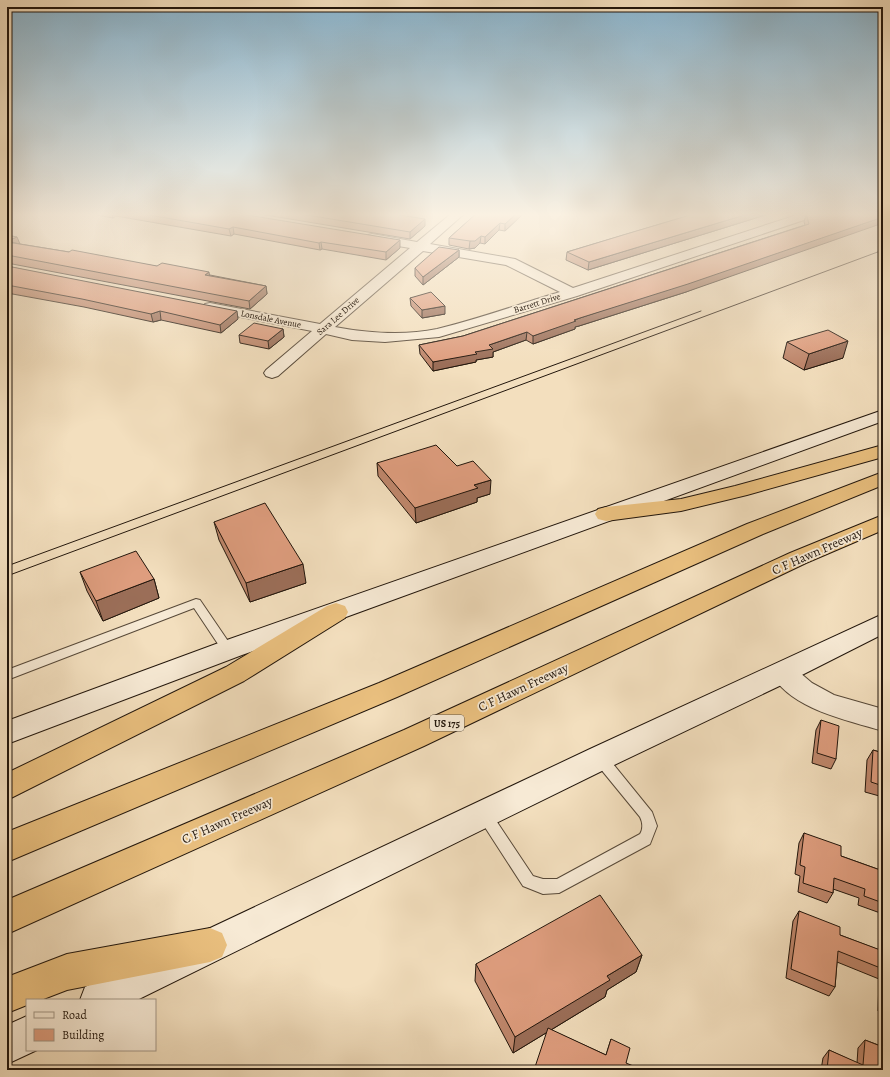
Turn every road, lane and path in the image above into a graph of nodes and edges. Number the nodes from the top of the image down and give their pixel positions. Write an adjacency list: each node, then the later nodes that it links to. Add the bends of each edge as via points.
1 (400, 263): 6 (street, Sara Lee Drive)
2 (513, 263): 4 (street)
3 (662, 263): 4 (street, Barrett Drive)
4 (572, 293): 6 (street, Barrett Drive, via 439,333 420,336 376,338)
5 (200, 305): 6 (street, Lonsdale Avenue)
6 (323, 330): 7 (street, Sara Lee Drive)
7 (272, 373)
8 (883, 415): 11 (main road)
9 (883, 451): 11 (highway, via 688,503)
10 (883, 478): 23 (highway, via 755,529 381,693)
11 (606, 514): 13 (main road)
12 (883, 522): 24 (highway, C F Hawn Freeway / US 175, via 798,558 414,738)
13 (336, 612): 15 (main road); 21 (highway, via 235,674)
14 (883, 623): 16 (main road)
15 (228, 650): 17 (lane, via 196,604); 19 (main road)
16 (783, 673): 18 (street, via 803,690 826,702); 20 (main road)
17 (7, 674)
18 (883, 720)
19 (7, 733)
20 (600, 758): 22 (main road); 22 (lane, via 650,821 650,831 645,838 558,886 547,888 528,882)
21 (7, 787)
22 (484, 814): 25 (main road)
23 (7, 847)
24 (7, 917)
25 (210, 945): 26 (highway, via 67,972); 27 (main road)
26 (7, 995)
27 (100, 999)
28 (26, 1036): 29 (main road)
29 (7, 1045)

